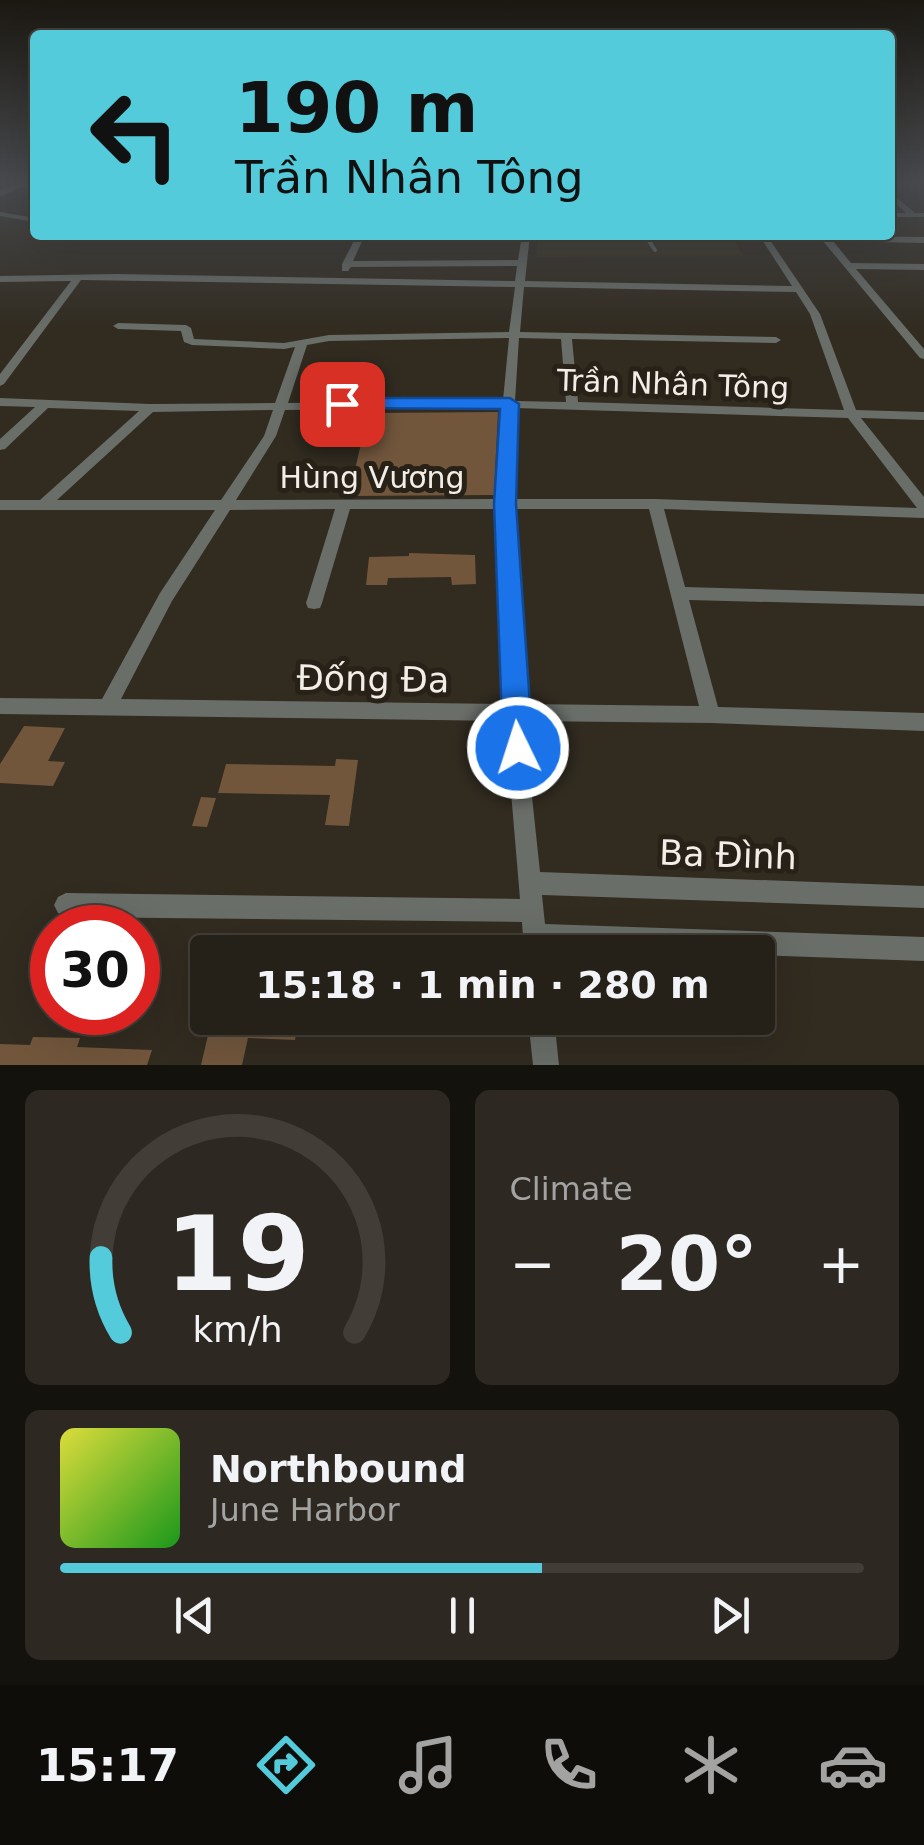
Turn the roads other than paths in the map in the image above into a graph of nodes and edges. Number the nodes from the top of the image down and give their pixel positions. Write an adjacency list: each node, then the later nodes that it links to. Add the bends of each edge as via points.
1 (895, 239): 7 (street)
2 (359, 240): 10 (street)
3 (525, 240): 9 (street)
4 (648, 240): 8 (lane)
5 (766, 240): 18 (street)
6 (827, 240): 11 (street)
7 (924, 240)
8 (655, 250)
9 (522, 263): 10 (street); 17 (street)
10 (347, 264): 16 (street)
11 (849, 266): 12 (street); 24 (street)
12 (919, 267): 14 (street)
13 (78, 278): 15 (street); 16 (street); 25 (street)
14 (924, 278)
15 (0, 279)
16 (340, 282): 17 (street)
17 (518, 286): 18 (street); 20 (street)
18 (799, 289): 32 (street, via 815,314)
19 (118, 326): 23 (street, via 186,328 192,342)
20 (515, 335): 21 (street); 23 (street); 27 (street)
21 (566, 336): 22 (street); 30 (street)
22 (776, 340)
23 (302, 344): 28 (street)
24 (924, 356)
25 (0, 382)
26 (0, 402): 29 (street, Trần Nhân Tông)
27 (510, 404): 28 (street, Trần Nhân Tông); 30 (street, Trần Nhân Tông); 37 (street)
28 (280, 405): 31 (street, Trần Nhân Tông); 35 (street, via 270,436)
29 (43, 406): 31 (street, Trần Nhân Tông); 34 (street)
30 (572, 406): 32 (street, Trần Nhân Tông)
31 (150, 408): 40 (street)
32 (852, 415): 33 (street, Trần Nhân Tông); 41 (street)
33 (924, 416)
34 (0, 446)
35 (226, 504): 36 (street, Hùng Vương); 40 (street, Hùng Vương); 46 (street, via 166,597)
36 (344, 504): 37 (street, Hùng Vương); 44 (street)
37 (505, 504): 38 (street, Hùng Vương); 47 (street)
38 (654, 504): 41 (street, Hùng Vương); 42 (street)
39 (0, 505): 40 (street, Hùng Vương)
40 (42, 505)
41 (924, 510)
42 (678, 593): 43 (street); 48 (street)
43 (924, 600)
44 (314, 603)
45 (0, 706): 46 (street, Đống Đa)
46 (108, 707): 47 (street, Đống Đa)
47 (515, 714): 48 (street, Đống Đa); 50 (street)
48 (711, 715): 49 (street, Đống Đa)
49 (924, 722)
50 (529, 883): 51 (street, Ba Đình); 53 (street)
51 (924, 897)
52 (160, 911): 53 (street)
53 (534, 933): 54 (street)
54 (924, 949)
55 (543, 1035): 56 (street)
56 (546, 1065)

